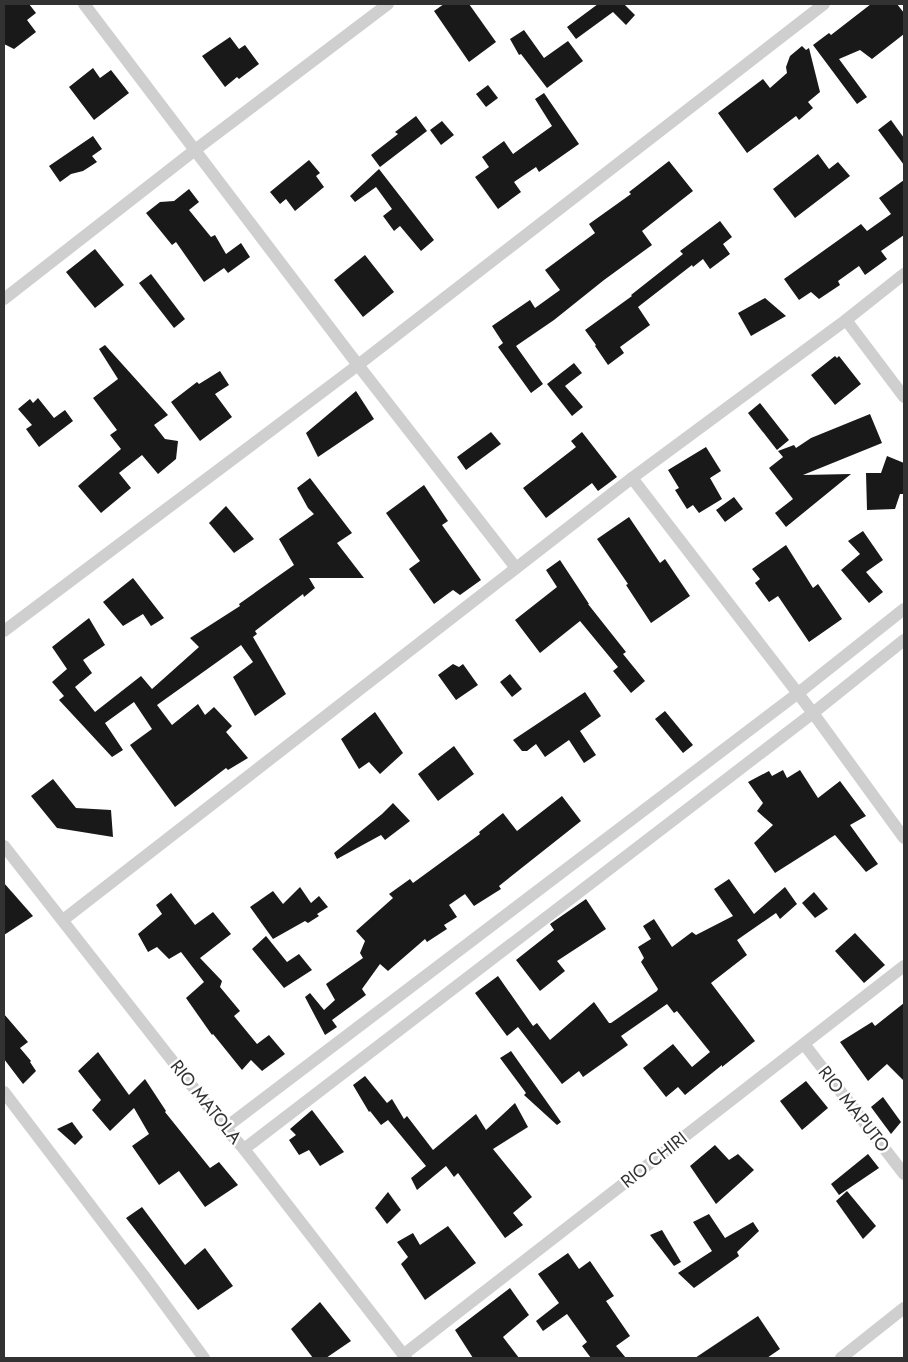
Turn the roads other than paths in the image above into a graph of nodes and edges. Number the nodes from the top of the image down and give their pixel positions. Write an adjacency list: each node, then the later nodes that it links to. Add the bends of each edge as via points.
1 (84, 4): 4 (street)
2 (388, 4): 4 (street)
3 (824, 4): 8 (street)
4 (195, 150): 6 (street); 8 (street)
5 (904, 274): 7 (street)
6 (4, 299)
7 (846, 320): 9 (street); 10 (street)
8 (358, 365): 11 (street); 13 (street)
9 (904, 397)
10 (632, 478): 11 (street); 15 (street)
11 (516, 568): 19 (street)
12 (904, 609): 15 (street)
13 (4, 631)
14 (904, 640): 16 (street)
15 (797, 694): 16 (street); 23 (street)
16 (813, 713): 17 (street); 24 (street)
17 (904, 838)
18 (4, 846): 19 (street, RIO MATOLA)
19 (63, 920): 23 (street, RIO MATOLA)
20 (904, 966): 21 (street, RIO CHIRI)
21 (804, 1044): 25 (street, RIO MAPUTO); 27 (street, RIO CHIRI)
22 (4, 1092): 28 (street)
23 (225, 1128): 24 (street, RIO MATOLA)
24 (244, 1149): 27 (street, RIO MATOLA)
25 (904, 1174)
26 (904, 1308): 29 (street)
27 (405, 1356)
28 (204, 1358)
29 (840, 1358)

